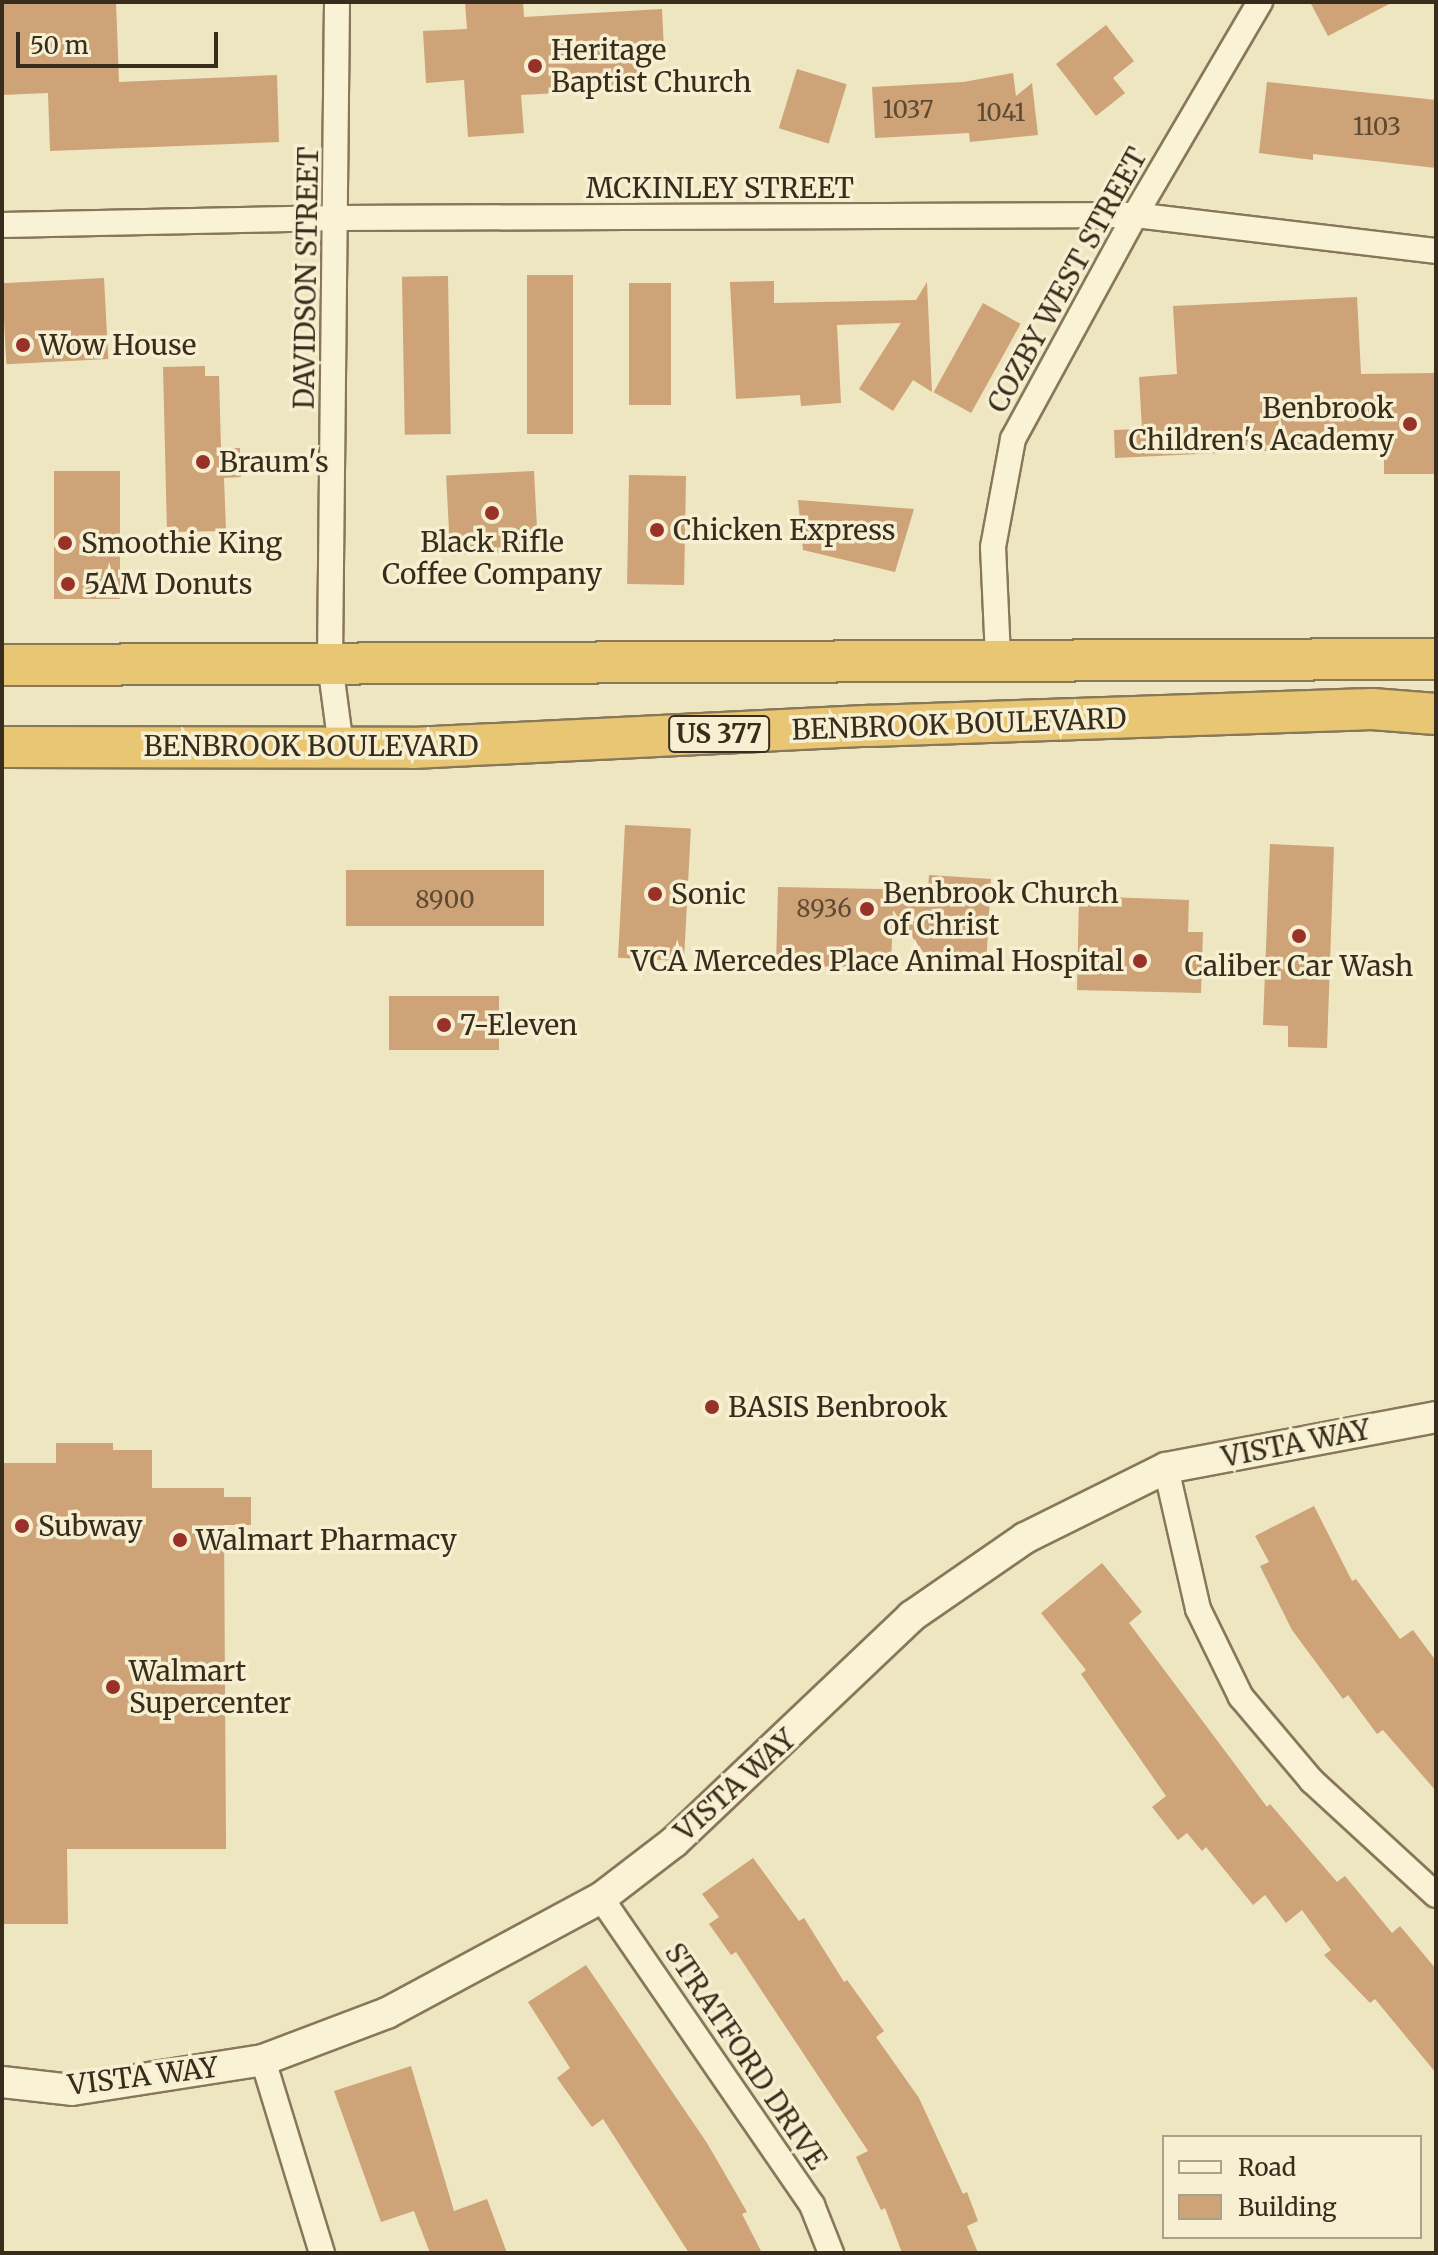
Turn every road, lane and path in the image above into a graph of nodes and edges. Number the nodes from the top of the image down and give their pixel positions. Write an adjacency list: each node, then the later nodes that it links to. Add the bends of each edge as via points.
1 (337, 2): 4 (street, DAVIDSON STREET)
2 (1260, 2): 3 (street, COZBY WEST STREET)
3 (1135, 215): 4 (street, MCKINLEY STREET); 6 (street, MCKINLEY STREET); 7 (street, COZBY WEST STREET, via 1013,439 993,547)
4 (337, 218): 5 (street, MCKINLEY STREET); 9 (street, DAVIDSON STREET)
5 (2, 225)
6 (1436, 251)
7 (998, 657): 8 (highway, BENBROOK BOULEVARD); 9 (highway, BENBROOK BOULEVARD)
8 (1436, 659)
9 (330, 664): 10 (highway, BENBROOK BOULEVARD); 12 (street, DAVIDSON STREET)
10 (2, 665)
11 (1436, 714): 12 (highway, BENBROOK BOULEVARD / US 377, via 1357,710 413,748)
12 (341, 746): 13 (highway, BENBROOK BOULEVARD / US 377)
13 (2, 747)
14 (1436, 1417): 15 (street, VISTA WAY)
15 (1166, 1468): 16 (street, via 1198,1609 1241,1697 1312,1781); 17 (street, VISTA WAY, via 1025,1538 912,1616 674,1842)
16 (1436, 1895)
17 (601, 1898): 18 (street, VISTA WAY, via 387,2013); 21 (street, STRATFORD DRIVE, via 812,2205)
18 (263, 2060): 19 (street, VISTA WAY, via 72,2090); 20 (street)
19 (2, 2082)
20 (322, 2253)
21 (831, 2253)

